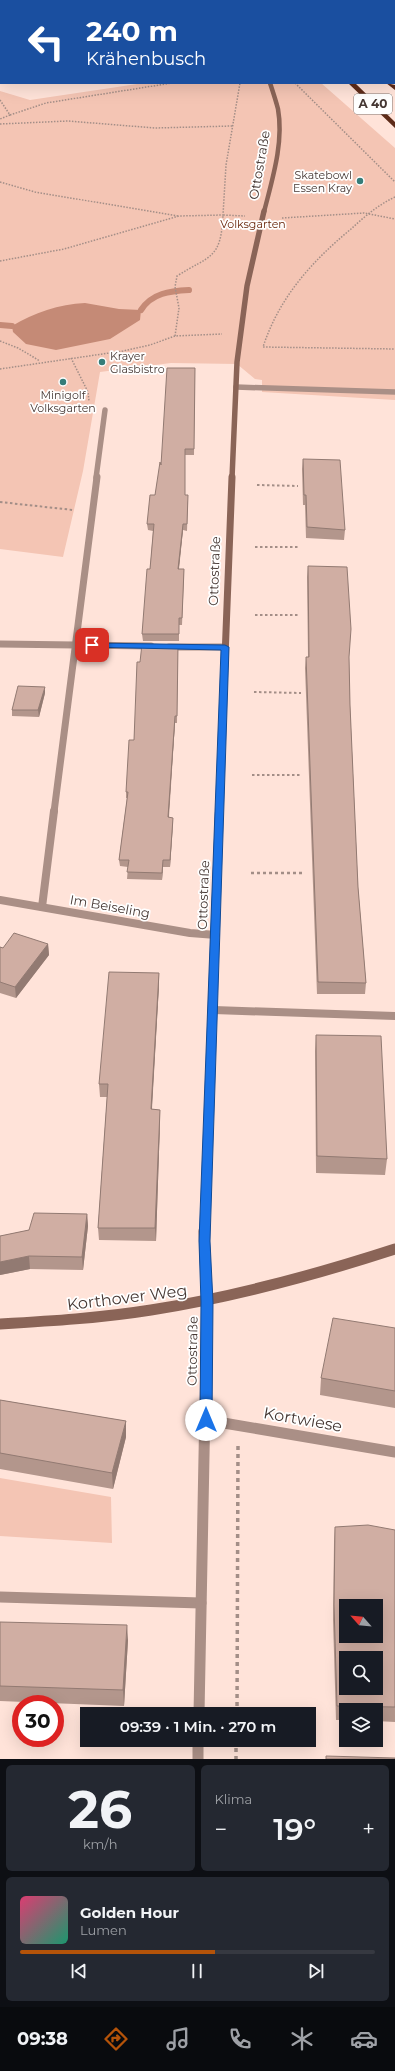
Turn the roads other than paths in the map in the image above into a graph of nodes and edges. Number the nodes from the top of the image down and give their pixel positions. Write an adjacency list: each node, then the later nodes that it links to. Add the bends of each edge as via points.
1 (270, 84): 4 (street, Ottostraße, via 278,109 280,129 274,172 247,286)
2 (352, 84): 3 (highway, A 40)
3 (395, 126)
4 (236, 387): 5 (street); 11 (street, Ottostraße)
5 (395, 392)
6 (105, 410): 8 (street)
7 (0, 644): 8 (street)
8 (76, 645): 9 (street); 13 (street)
9 (156, 646)
10 (164, 646): 11 (street)
11 (225, 647): 14 (street, Ottostraße)
12 (0, 900): 13 (street, Im Beiseling)
13 (42, 907): 14 (street, Im Beiseling, via 190,934)
14 (216, 935): 15 (street, Ottostraße)
15 (214, 1010): 16 (street); 18 (street, Ottostraße, via 204,1241)
16 (395, 1016)
17 (395, 1249): 18 (street, Korthover Weg, via 323,1272)
18 (207, 1302): 19 (street, Korthover Weg, via 109,1317); 20 (street, Ottostraße)
19 (0, 1324)
20 (206, 1420): 21 (street, Kortwiese); 23 (street, Ottostraße)
21 (395, 1452)
22 (0, 1597): 23 (street)
23 (201, 1603): 24 (street, Ottostraße)
24 (199, 1707)
25 (198, 1747): 26 (street)
26 (198, 1759)

